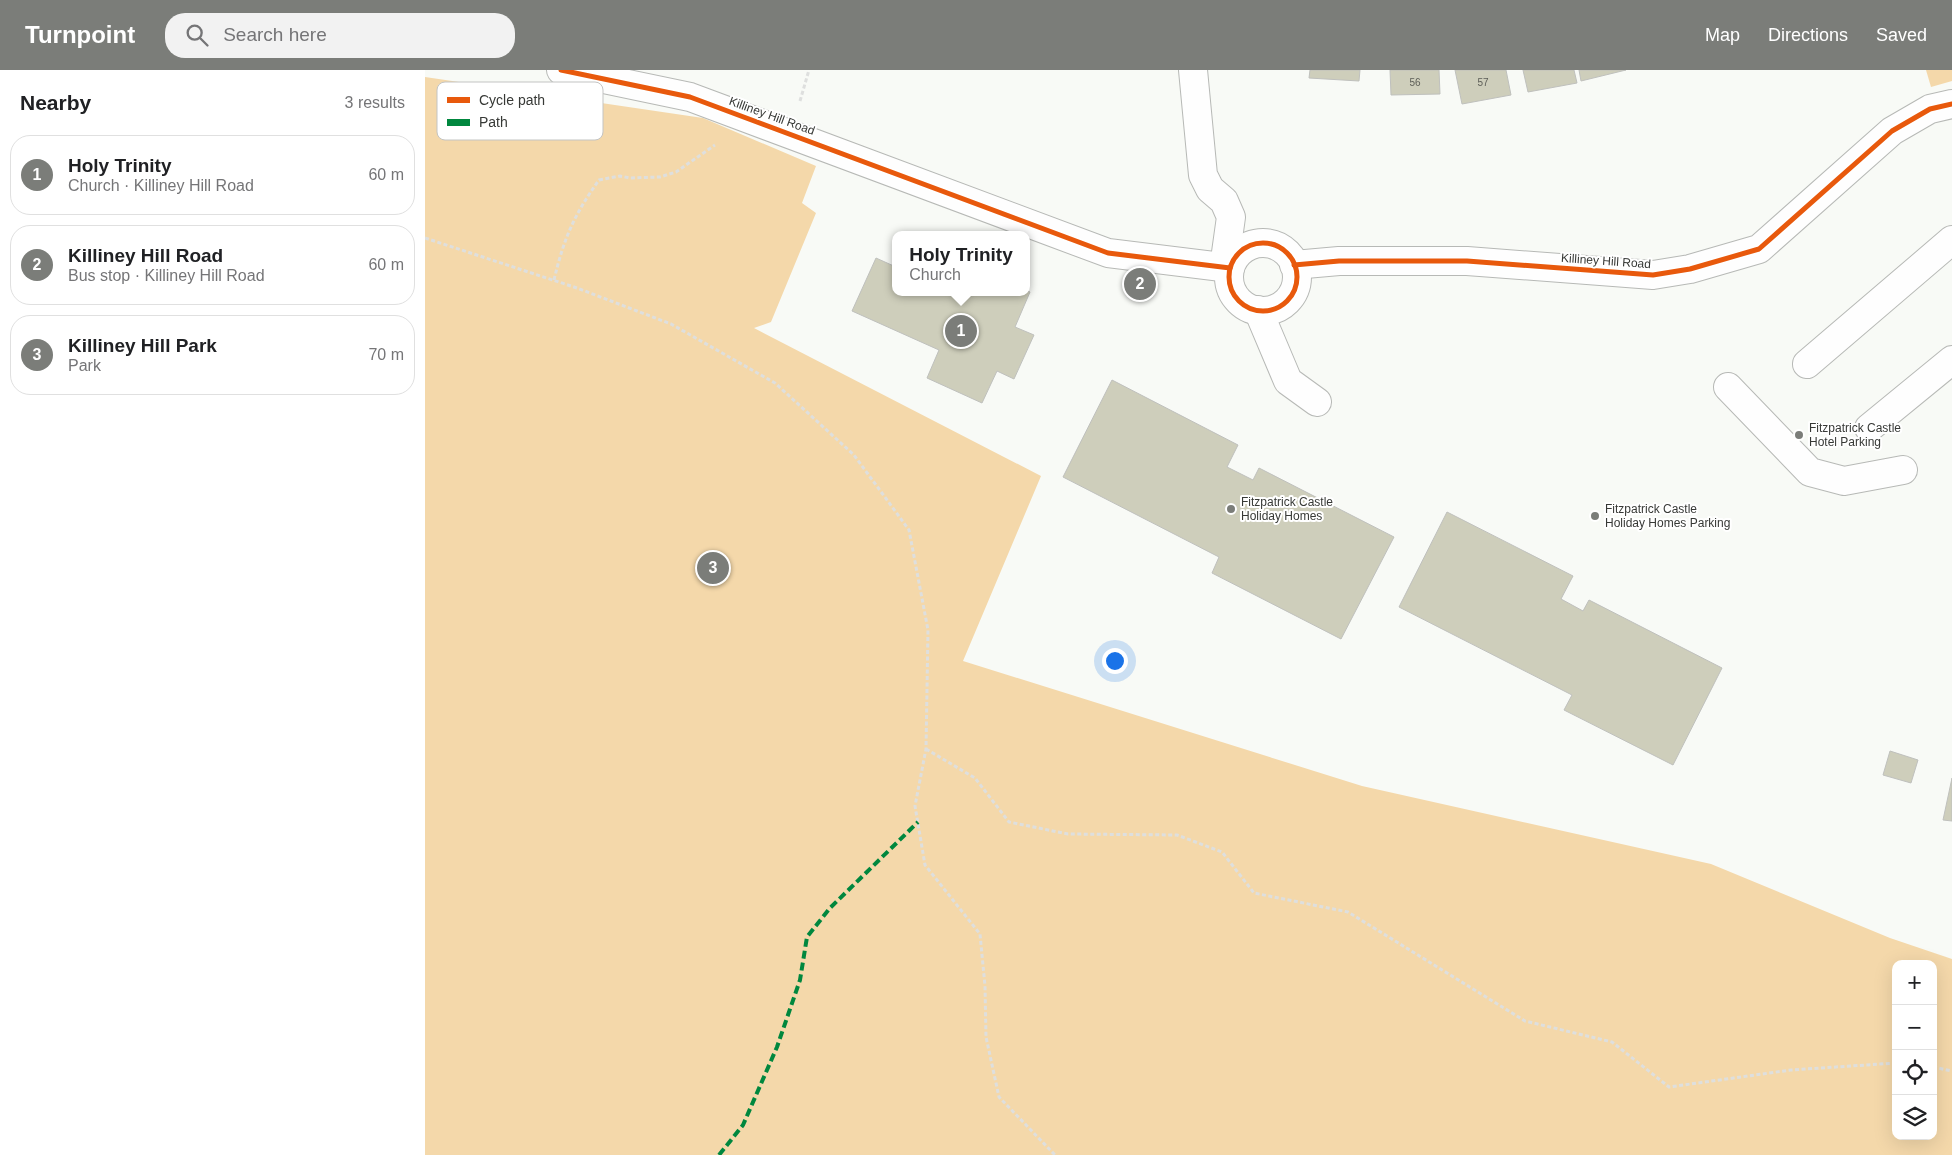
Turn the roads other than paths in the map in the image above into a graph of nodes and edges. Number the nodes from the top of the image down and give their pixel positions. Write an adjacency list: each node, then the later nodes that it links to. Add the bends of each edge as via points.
1 (561, 70): 6 (street, Killiney Hill Road, via 690,97 1108,253)
2 (1193, 70): 6 (street, via 1203,175 1210,189 1224,201 1231,217)
3 (1952, 104): 5 (street, Killiney Hill Road, via 1930,109 1892,131 1759,249 1690,269 1653,275 1467,261 1339,261)
4 (1952, 240): 9 (street)
5 (1294, 265): 6 (street, via 1283,249 1266,243 1244,248); 7 (street, via 1297,281 1290,297 1276,308)
6 (1227, 267): 7 (street, via 1237,298)
7 (1258, 310): 11 (street, via 1288,380)
8 (1952, 360): 12 (street)
9 (1807, 364)
10 (1727, 387): 13 (street, via 1810,472 1844,480)
11 (1317, 402)
12 (1869, 428)
13 (1903, 470)

